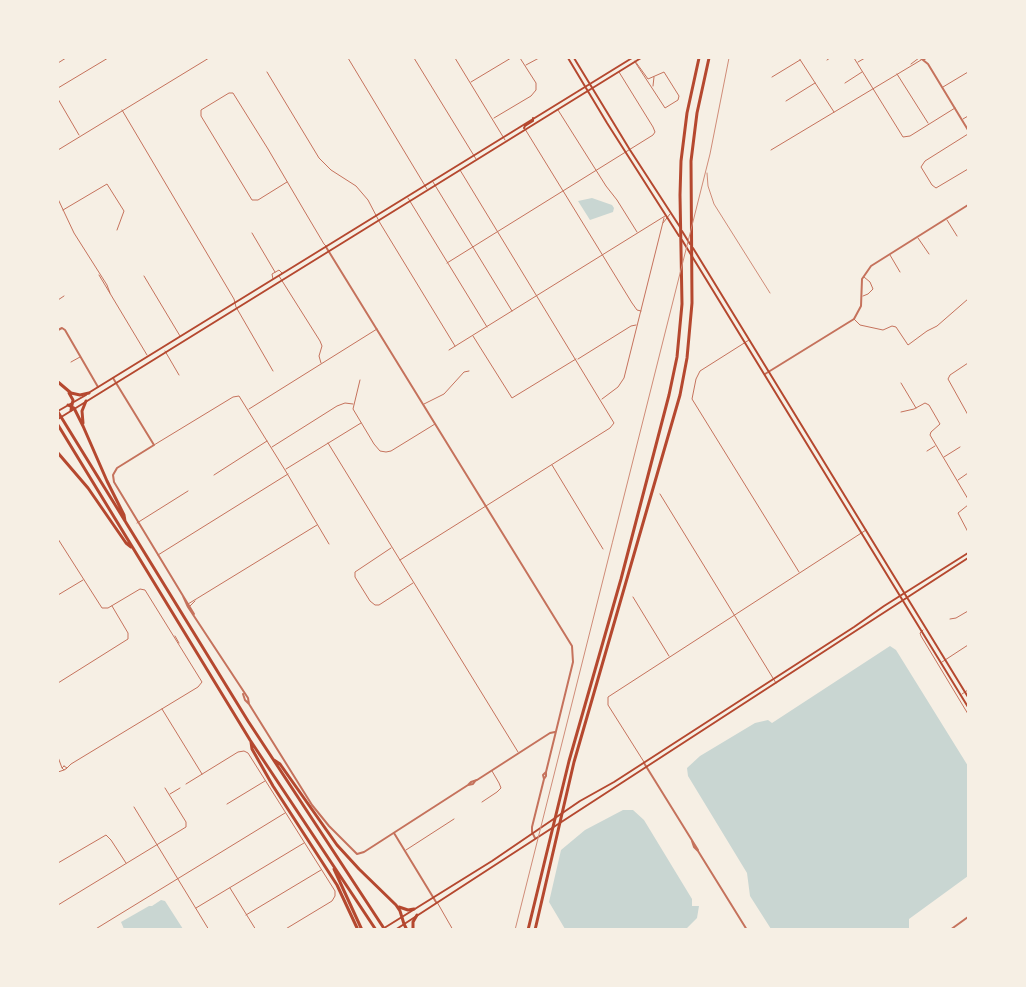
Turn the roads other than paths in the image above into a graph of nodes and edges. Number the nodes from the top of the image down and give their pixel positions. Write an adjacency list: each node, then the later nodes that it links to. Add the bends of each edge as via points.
1 (66, 58): 24 (street)
2 (108, 58): 41 (street)
3 (209, 58): 50 (street)
4 (348, 58): 77 (street)
5 (414, 58): 67 (street)
6 (455, 58): 35 (street)
7 (511, 58): 35 (street)
8 (520, 58): 26 (street)
9 (539, 58): 26 (street)
10 (568, 58): 39 (main road)
11 (574, 58): 38 (main road)
12 (632, 58): 23 (main road)
13 (641, 58): 22 (main road)
14 (699, 58): 318 (highway, via 684,132 680,195 682,304 677,357 621,578 569,760)
15 (709, 58): 319 (highway, via 691,161 692,303 688,358 574,762)
16 (830, 58): 21 (street)
17 (854, 58): 25 (street)
18 (865, 58): 25 (street)
19 (923, 58): 32 (street); 43 (street)
20 (800, 59): 34 (street); 36 (street)
21 (827, 60)
22 (635, 61): 27 (main road); 33 (street, via 645,76 649,79); 40 (street)
23 (624, 62): 27 (main road); 38 (main road)
24 (58, 63)
25 (857, 63): 30 (street)
26 (526, 65): 54 (street, via 537,89)
27 (627, 67): 29 (main road)
28 (267, 72): 87 (street, via 318,156 360,190)
29 (619, 72): 44 (main road); 64 (street, via 655,133)
30 (863, 72): 37 (street); 42 (street)
31 (968, 72): 43 (street)
32 (897, 73): 42 (street); 56 (street)
33 (654, 76): 40 (street); 40 (street, via 664,72 679,99 665,108)
34 (772, 77)
35 (470, 82): 54 (street)
36 (815, 82): 47 (street); 51 (street)
37 (845, 83)
38 (589, 84): 39 (main road); 44 (main road)
39 (585, 86): 45 (main road); 53 (main road)
40 (652, 87)
41 (58, 88)
42 (872, 88): 51 (street); 56 (street, via 904,137)
43 (942, 88): 48 (street)
44 (592, 89): 45 (main road); 64 (main road)
45 (588, 91): 49 (main road); 66 (main road)
46 (58, 99): 60 (street)
47 (786, 101)
48 (955, 108): 55 (street); 56 (street)
49 (558, 109): 57 (main road); 72 (street)
50 (122, 110): 60 (street); 122 (street)
51 (834, 112): 65 (street)
52 (968, 116): 55 (street)
53 (533, 118): 57 (main road); 61 (main road)
54 (493, 119): 61 (street)
55 (962, 120): 58 (street)
56 (929, 124)
57 (525, 129): 62 (main road); 80 (street)
58 (968, 130)
59 (968, 134): 71 (street, via 921,166 936,188)
60 (80, 136): 63 (street)
61 (503, 137): 62 (street); 67 (main road)
62 (506, 141): 68 (main road)
63 (58, 150)
64 (630, 150): 66 (street); 73 (main road)
65 (771, 150)
66 (626, 152): 72 (street); 78 (main road)
67 (473, 155): 68 (street); 69 (main road)
68 (476, 159): 70 (main road)
69 (457, 166): 70 (main road); 74 (main road)
70 (459, 169): 76 (main road); 95 (street)
71 (968, 169)
72 (596, 170): 80 (street); 97 (street)
73 (649, 179): 78 (main road); 86 (main road)
74 (432, 181): 76 (street); 77 (main road)
75 (287, 182): 75 (street, via 234,94 203,108 200,112 254,201); 100 (street)
76 (434, 185): 79 (main road); 101 (street)
77 (425, 186): 79 (street); 81 (main road)
78 (648, 186): 88 (main road)
79 (427, 189): 83 (main road)
80 (563, 191): 95 (street); 105 (street)
81 (407, 197): 83 (street); 87 (main road)
82 (58, 199): 85 (street)
83 (409, 200): 90 (main road); 106 (street)
84 (968, 205): 89 (street)
85 (63, 210): 94 (street, via 107,184 124,210); 138 (street)
86 (670, 212): 88 (main road); 112 (main road)
87 (376, 215): 90 (street); 100 (main road)
88 (666, 216): 91 (street); 92 (main road); 93 (street); 93 (street)
89 (946, 219): 98 (street); 99 (street)
90 (378, 220): 102 (main road); 135 (street)
91 (657, 221): 93 (street); 97 (street)
92 (670, 221): 93 (street); 114 (main road)
93 (663, 223): 124 (street)
94 (117, 230)
95 (498, 232): 101 (street); 118 (street)
96 (252, 233): 107 (street)
97 (638, 233): 105 (street)
98 (918, 236): 103 (street); 104 (street)
99 (957, 236)
100 (326, 247): 102 (street); 109 (main road)
101 (472, 247): 106 (street); 125 (street)
102 (328, 250): 116 (main road); 129 (street)
103 (889, 254): 108 (street); 113 (street)
104 (928, 254)
105 (602, 255): 118 (street); 124 (street, via 633,305)
106 (447, 263): 128 (street)
107 (275, 272): 109 (street); 115 (street, via 271,275)
108 (900, 272)
109 (283, 273): 111 (main road)
110 (144, 276): 131 (street)
111 (279, 276): 115 (main road); 116 (street)
112 (710, 276): 114 (main road); 133 (main road)
113 (863, 276): 119 (street); 119 (street, via 873,289)
114 (706, 278): 134 (main road)
115 (273, 279): 122 (main road)
116 (282, 279): 123 (main road); 143 (street, via 322,346 318,356)
117 (64, 296): 121 (street)
118 (538, 296): 125 (street); 140 (street)
119 (862, 296): 126 (street, via 860,310)
120 (968, 299): 126 (street, via 937,326 908,345 895,327 882,330 860,325)
121 (58, 300)
122 (236, 302): 123 (street); 131 (main road)
123 (236, 307): 137 (main road); 146 (street)
124 (641, 311): 127 (street)
125 (512, 312): 128 (street)
126 (854, 319): 147 (street)
127 (637, 325): 140 (street); 161 (street, via 622,382)
128 (487, 327): 132 (street)
129 (377, 329): 143 (street); 165 (street)
130 (58, 330): 139 (street, via 62,328)
131 (180, 336): 138 (main road)
132 (473, 336): 135 (street); 140 (street, via 512,398)
133 (749, 340): 134 (street); 147 (main road)
134 (746, 342): 148 (main road); 222 (street, via 700,372 692,396)
135 (455, 346): 136 (street)
136 (449, 350)
137 (165, 352): 141 (main road); 149 (street)
138 (148, 356): 141 (main road); 150 (main road)
139 (80, 357): 142 (street); 157 (street)
140 (577, 359): 161 (street)
141 (150, 360): 154 (main road)
142 (71, 362)
143 (322, 363): 168 (street)
144 (968, 363): 173 (street, via 948,378)
145 (469, 370): 165 (street, via 444,394)
146 (273, 371)
147 (769, 372): 148 (street); 152 (main road)
148 (765, 374): 155 (main road)
149 (179, 375)
150 (113, 378): 154 (street); 157 (main road)
151 (360, 380): 164 (street)
152 (775, 381): 155 (main road); 169 (main road)
153 (58, 382): 158 (highway)
154 (115, 382): 159 (main road); 181 (street)
155 (770, 383): 171 (main road)
156 (901, 383): 167 (street)
157 (98, 387): 159 (main road); 160 (main road)
158 (67, 390): 160 (highway, via 76,394); 163 (highway)
159 (101, 391): 162 (main road)
160 (89, 392): 163 (main road)
161 (601, 399): 190 (street, via 614,424)
162 (86, 401): 166 (main road); 178 (highway, via 81,413)
163 (73, 402): 166 (highway)
164 (354, 404): 175 (street, via 353,409); 184 (street, via 339,405)
165 (424, 404): 176 (street)
166 (72, 408): 170 (main road); 174 (main road); 178 (highway)
167 (916, 408): 172 (street); 183 (street, via 927,403 940,425 929,434)
168 (248, 409): 179 (street); 181 (street, via 238,396)
169 (792, 410): 171 (main road); 182 (main road)
170 (58, 412): 208 (highway)
171 (788, 412): 186 (main road)
172 (901, 412)
173 (968, 415)
174 (58, 419)
175 (361, 423): 176 (street, via 376,447 386,452); 180 (street)
176 (436, 423): 206 (street)
177 (58, 425): 216 (highway)
178 (83, 426): 208 (highway)
179 (267, 441): 184 (street); 196 (street)
180 (328, 443): 193 (street); 215 (street)
181 (154, 445): 207 (street, via 114,472 116,487)
182 (814, 445): 186 (main road); 191 (main road)
183 (936, 446): 187 (street); 189 (street)
184 (272, 447): 193 (street)
185 (960, 447): 189 (street)
186 (810, 448): 192 (main road)
187 (927, 451)
188 (58, 453): 216 (highway)
189 (943, 457): 199 (street)
190 (552, 465): 206 (street); 217 (street)
191 (827, 465): 192 (main road); 197 (main road)
192 (823, 468): 198 (main road)
193 (286, 470): 195 (street)
194 (968, 473): 199 (street)
195 (288, 474): 209 (street); 219 (street)
196 (214, 475)
197 (833, 475): 198 (main road); 202 (main road)
198 (829, 478): 203 (main road)
199 (957, 480): 204 (street)
200 (188, 491): 207 (street)
201 (660, 494): 234 (street)
202 (846, 497): 203 (main road); 210 (main road)
203 (842, 499): 211 (main road)
204 (968, 499)
205 (968, 505): 212 (street, via 958,512)
206 (486, 506): 221 (street); 256 (street, via 574,651)
207 (137, 522): 219 (street)
208 (126, 524): 260 (highway)
209 (317, 524): 214 (street); 231 (street)
210 (866, 530): 211 (street); 225 (main road)
211 (862, 532): 222 (street); 227 (main road)
212 (968, 532)
213 (58, 539): 223 (street)
214 (329, 544)
215 (392, 548): 221 (street); 224 (street, via 355,572 370,602 378,605)
216 (133, 549): 257 (highway)
217 (604, 549)
218 (968, 553): 225 (main road)
219 (157, 555): 231 (street)
220 (968, 558): 229 (main road)
221 (400, 560): 224 (street)
222 (799, 573): 234 (street)
223 (83, 580): 226 (street); 232 (street, via 98,605 103,609)
224 (414, 583): 258 (street)
225 (905, 592): 227 (main road); 229 (main road)
226 (58, 594)
227 (901, 595): 230 (main road); 238 (main road)
228 (633, 597): 241 (street)
229 (908, 597): 230 (main road); 237 (main road)
230 (904, 599): 236 (main road); 240 (main road)
231 (188, 605): 282 (street, via 245,700 329,826 357,854)
232 (112, 606): 246 (street, via 128,633 126,642); 252 (street, via 142,588 147,591 201,680 201,684)
233 (968, 611): 235 (street)
234 (734, 615): 241 (street); 244 (street)
235 (950, 619)
236 (923, 630): 237 (main road); 243 (main road); 253 (street, via 921,636)
237 (930, 633): 242 (main road)
238 (827, 644): 240 (main road); 244 (main road)
239 (968, 645): 242 (street)
240 (829, 648): 245 (main road)
241 (670, 656): 262 (street, via 607,699)
242 (945, 660): 243 (street); 248 (main road)
243 (941, 662): 249 (main road)
244 (774, 679): 245 (street); 254 (main road)
245 (776, 682): 255 (main road)
246 (58, 683)
247 (968, 690): 248 (street)
248 (965, 692): 249 (street); 250 (main road)
249 (961, 694): 251 (main road)
250 (968, 697)
251 (968, 706)
252 (162, 709): 263 (street); 270 (street)
253 (968, 714)
254 (705, 723): 255 (main road); 262 (main road)
255 (707, 727): 265 (main road)
256 (556, 732): 258 (street); 281 (street)
257 (250, 740): 289 (highway); 305 (highway, via 266,773 334,879)
258 (518, 753): 268 (street)
259 (58, 757): 261 (street)
260 (272, 758): 296 (highway, via 280,764 337,845); 313 (highway)
261 (60, 762): 264 (street); 266 (street)
262 (644, 762): 265 (street); 281 (main road)
263 (72, 764): 264 (street); 267 (street)
264 (65, 766): 266 (street); 267 (street)
265 (646, 766): 283 (main road); 320 (street)
266 (63, 768): 267 (street); 269 (street)
267 (66, 769)
268 (491, 770): 276 (street, via 500,788); 282 (street)
269 (58, 772)
270 (202, 774): 271 (street, via 244,751); 272 (street)
271 (265, 780): 277 (street); 279 (street)
272 (186, 784)
273 (165, 788): 275 (street)
274 (180, 788): 275 (street)
275 (169, 794): 285 (street, via 187,825)
276 (482, 802)
277 (227, 804)
278 (134, 807): 285 (street)
279 (286, 813): 284 (street); 291 (street)
280 (454, 819): 286 (street)
281 (532, 832): 283 (street); 293 (main road)
282 (394, 833): 286 (street)
283 (535, 838): 294 (main road)
284 (305, 842): 290 (street); 292 (street)
285 (156, 846): 288 (street); 291 (street)
286 (405, 850): 293 (street)
287 (58, 863): 288 (street, via 106,835)
288 (126, 864): 295 (street)
289 (332, 864): 306 (highway); 311 (highway)
290 (322, 869): 299 (street); 310 (street, via 334,888 335,896)
291 (177, 879): 297 (street); 304 (street)
292 (230, 888): 297 (street); 299 (street)
293 (434, 897): 294 (street); 298 (main road)
294 (436, 902): 300 (main road); 317 (street)
295 (58, 905)
296 (396, 905): 298 (highway); 301 (highway)
297 (196, 909): 308 (street)
298 (414, 909): 301 (main road)
299 (246, 915): 309 (street)
300 (417, 915): 303 (main road); 316 (highway)
301 (402, 917): 303 (highway); 312 (main road)
302 (968, 917): 321 (street)
303 (404, 924): 314 (main road); 315 (highway)
304 (98, 928): 307 (street)
305 (357, 928)
306 (375, 928)
307 (94, 930)
308 (208, 930)
309 (256, 930)
310 (284, 930)
311 (362, 930)
312 (381, 930)
313 (385, 930)
314 (395, 930)
315 (407, 930)
316 (412, 930)
317 (453, 930)
318 (528, 930)
319 (535, 930)
320 (747, 930)
321 (950, 930)

